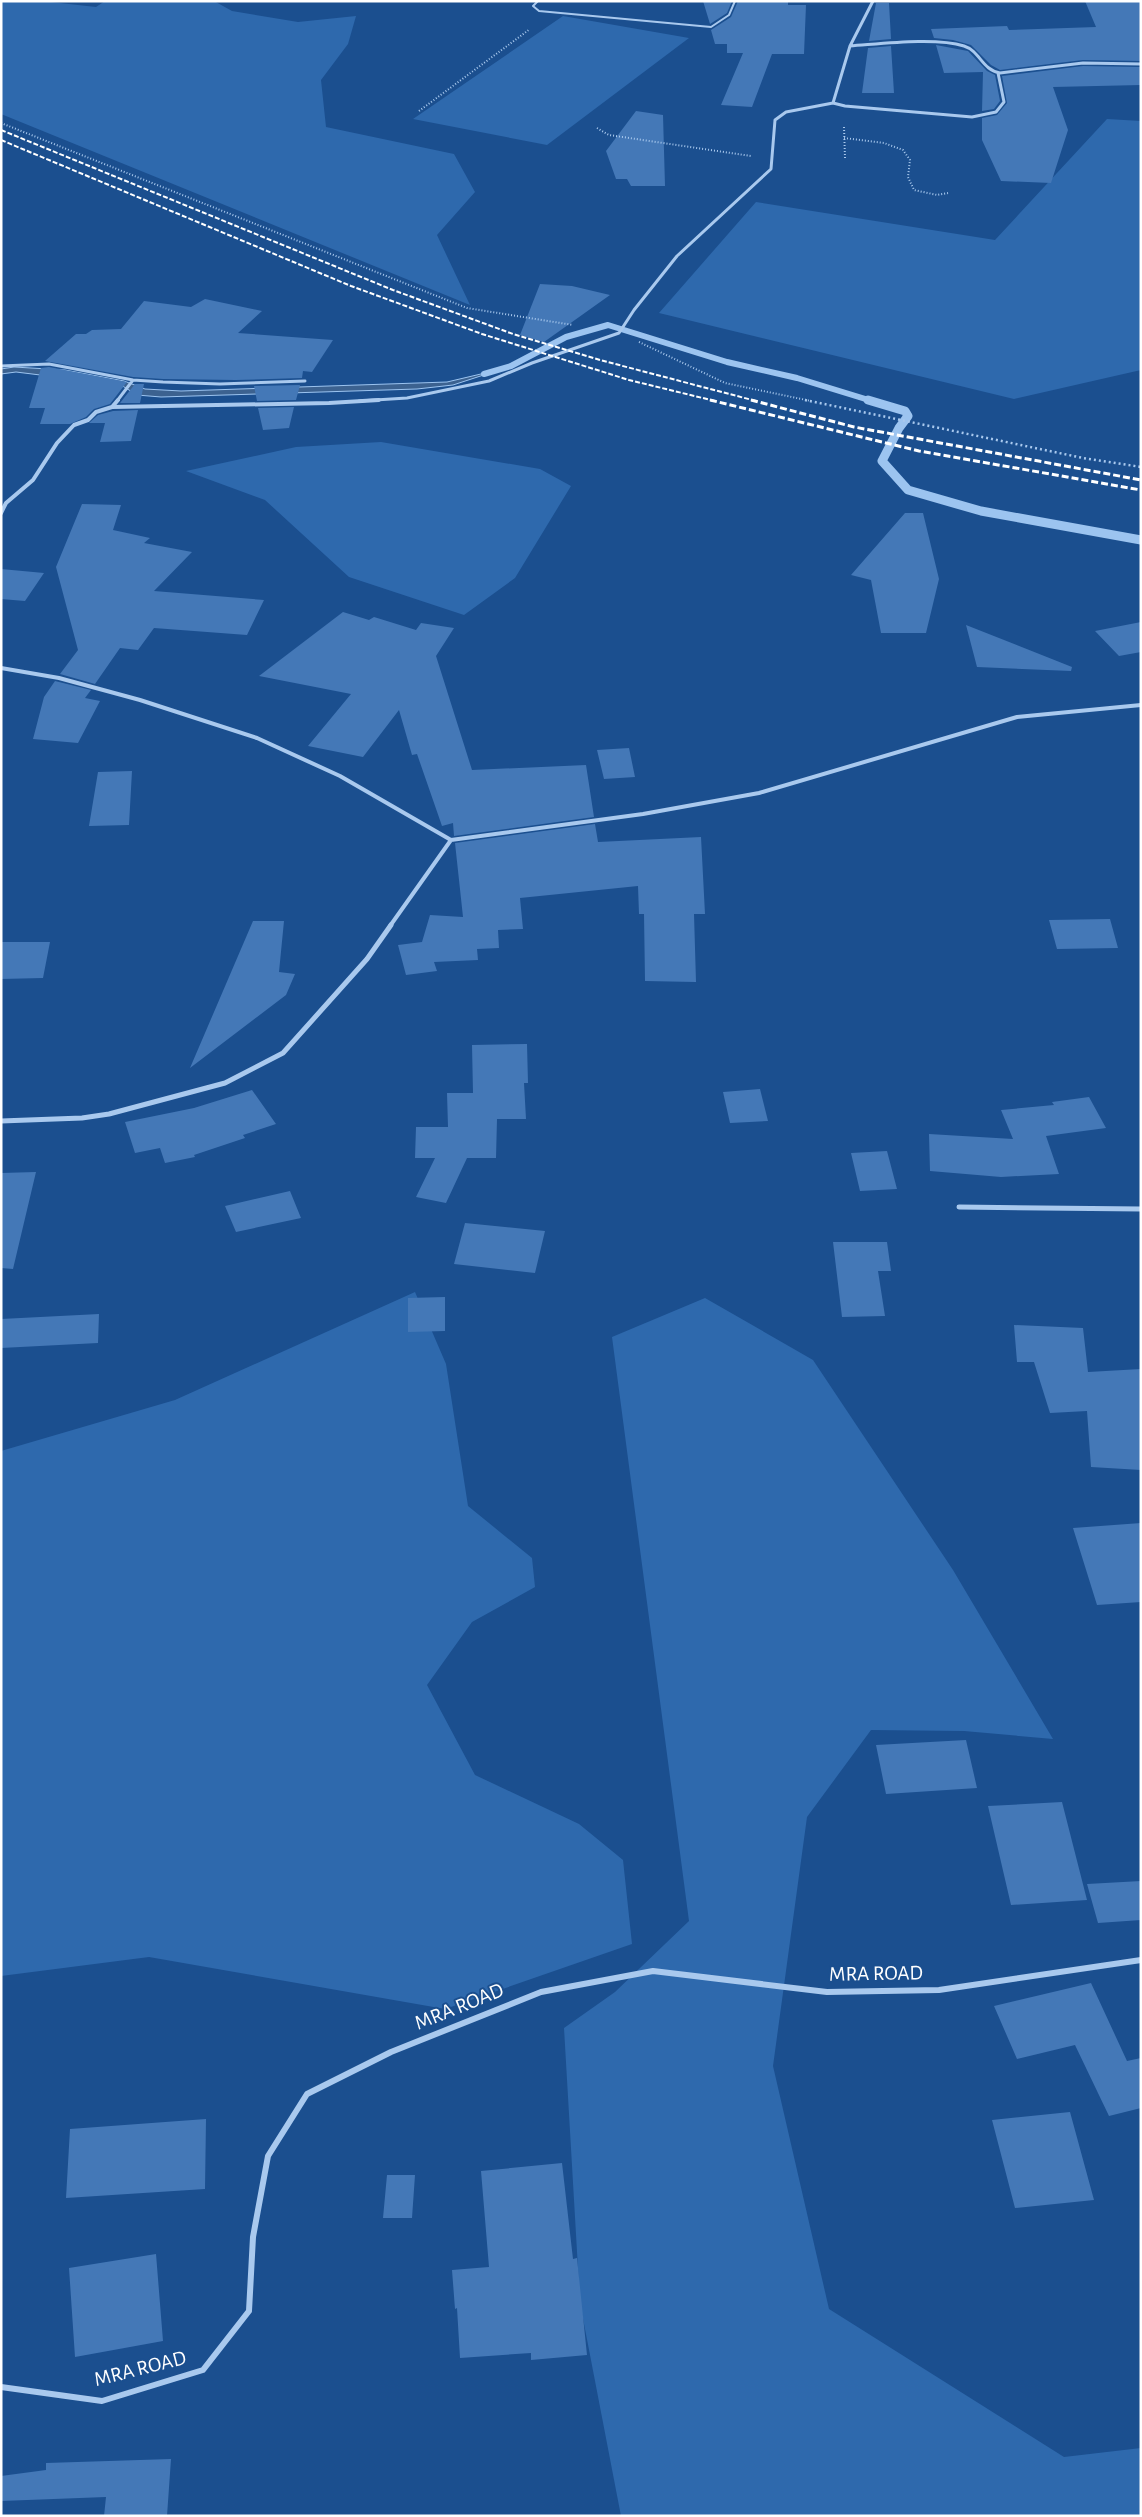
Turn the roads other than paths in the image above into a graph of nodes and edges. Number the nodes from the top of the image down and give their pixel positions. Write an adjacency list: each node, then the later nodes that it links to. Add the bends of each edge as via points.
1 (538, 1): 2 (lane, via 534,6 539,11 711,27 729,15)
2 (735, 1)
3 (873, 1): 4 (street)
4 (850, 46): 6 (street, via 965,46 986,69); 7 (street)
5 (1141, 64): 6 (street, via 1093,62)
6 (998, 73): 7 (street, via 1004,102 996,112 972,117 845,106)
7 (833, 102): 11 (street, via 786,112 774,120 771,169 677,256 619,333 489,382 407,398 329,403)
8 (1, 366): 9 (street, via 49,364)
9 (133, 380): 10 (street, via 220,384); 11 (street)
10 (305, 381)
11 (112, 407): 12 (street, via 74,425 33,480 6,503)
12 (1, 513)
13 (1, 668): 15 (street, via 86,685 194,714 303,757)
14 (1141, 705): 15 (street, via 1016,717 759,792 643,814)
15 (451, 840): 16 (street, via 367,958 283,1053 225,1083 109,1114)
16 (1, 1122)
17 (959, 1207): 18 (street)
18 (1141, 1209)
19 (1141, 1960): 20 (street, MRA ROAD, via 939,1990 827,1992 653,1971 542,1992 391,2052 307,2094 268,2156 253,2237 250,2312 203,2370 102,2400)
20 (1, 2387)

